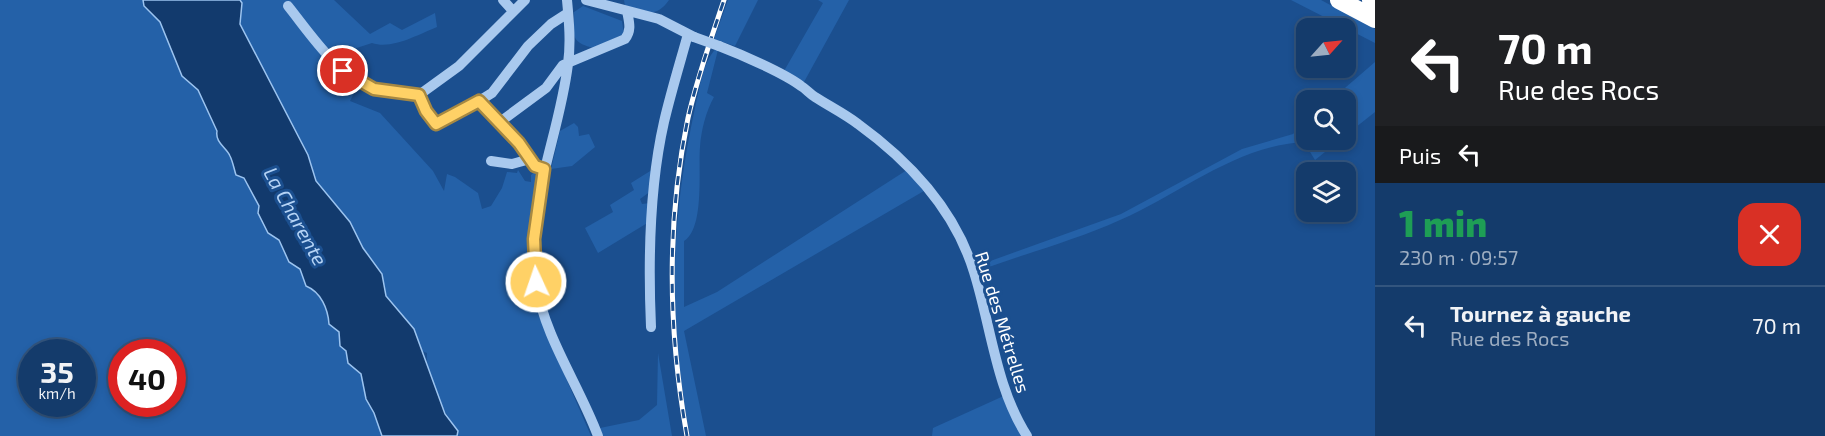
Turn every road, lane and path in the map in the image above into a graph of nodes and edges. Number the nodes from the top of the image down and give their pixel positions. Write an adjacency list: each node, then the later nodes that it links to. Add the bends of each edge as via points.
1 (503, 0): 9 (street)
2 (525, 0): 9 (street)
3 (567, 0): 11 (street)
4 (586, 0): 10 (street, Rue des Métrelles)
5 (1340, 0): 12 (highway)
6 (1371, 0): 7 (highway)
7 (1375, 2)
8 (288, 6): 15 (street, via 343,71 374,89)
9 (513, 11): 15 (street, via 459,66)
10 (627, 11): 13 (street, Rue des Métrelles, via 659,19); 14 (street, via 630,25 625,39)
11 (568, 13): 14 (street); 16 (street, via 528,46 492,93)
12 (1375, 20)
13 (691, 35): 21 (street, via 664,123 654,187 648,274); 23 (street, Rue des Métrelles, bridge, via 800,84 858,123 932,191 973,268 1002,378)
14 (569, 62): 17 (street, via 562,65 546,88); 20 (street)
15 (419, 95): 16 (street, via 436,124)
16 (479, 101): 17 (street)
17 (500, 122): 18 (street)
18 (530, 159): 19 (street, via 512,164); 20 (street)
19 (491, 161)
20 (544, 169): 22 (street, via 534,239 538,296)
21 (651, 327)
22 (598, 436)
23 (1027, 436)

